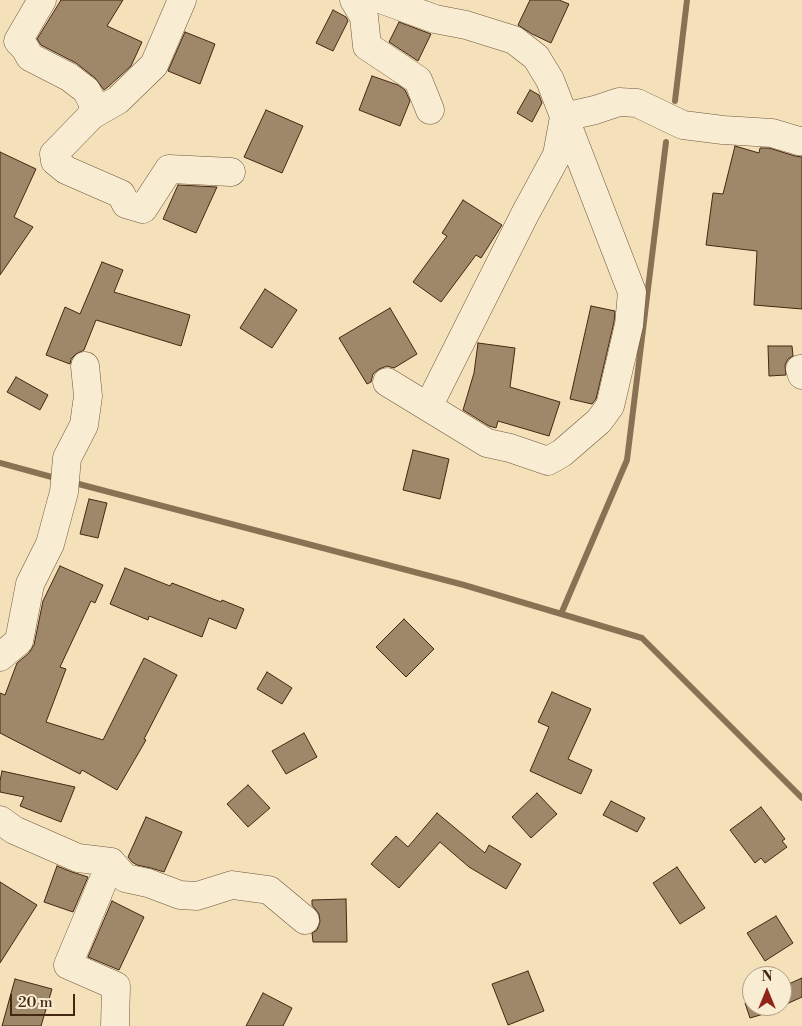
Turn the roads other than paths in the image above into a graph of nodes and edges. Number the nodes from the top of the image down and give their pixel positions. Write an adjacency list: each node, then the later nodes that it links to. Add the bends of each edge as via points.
1 (42, 0): 6 (street, via 18,41 30,57 86,90 92,103)
2 (182, 0): 6 (street, via 154,65 118,100)
3 (354, 0): 5 (street, via 364,18 367,46 418,80)
4 (383, 0): 7 (street, via 435,19 514,40 536,57 550,80)
5 (430, 110)
6 (92, 115): 9 (street, via 54,154 55,161 66,170 121,194 126,204 143,209 169,168)
7 (564, 116): 8 (street, via 619,102 637,103 682,125 772,133); 12 (street, via 557,155); 12 (street, via 632,292 629,325 610,406 599,421 548,461 487,442)
8 (802, 141)
9 (232, 172)
10 (85, 366): 13 (street, via 88,396 84,425 67,458 64,492 50,544 30,584 19,641)
11 (387, 382): 12 (street)
12 (428, 407)
13 (0, 657)
14 (0, 820): 15 (street, via 14,830 78,858)
15 (111, 862): 16 (street, via 125,878 180,895 197,896 232,885 269,890); 17 (street, via 68,965 116,986)
16 (305, 920)
17 (114, 1026)

